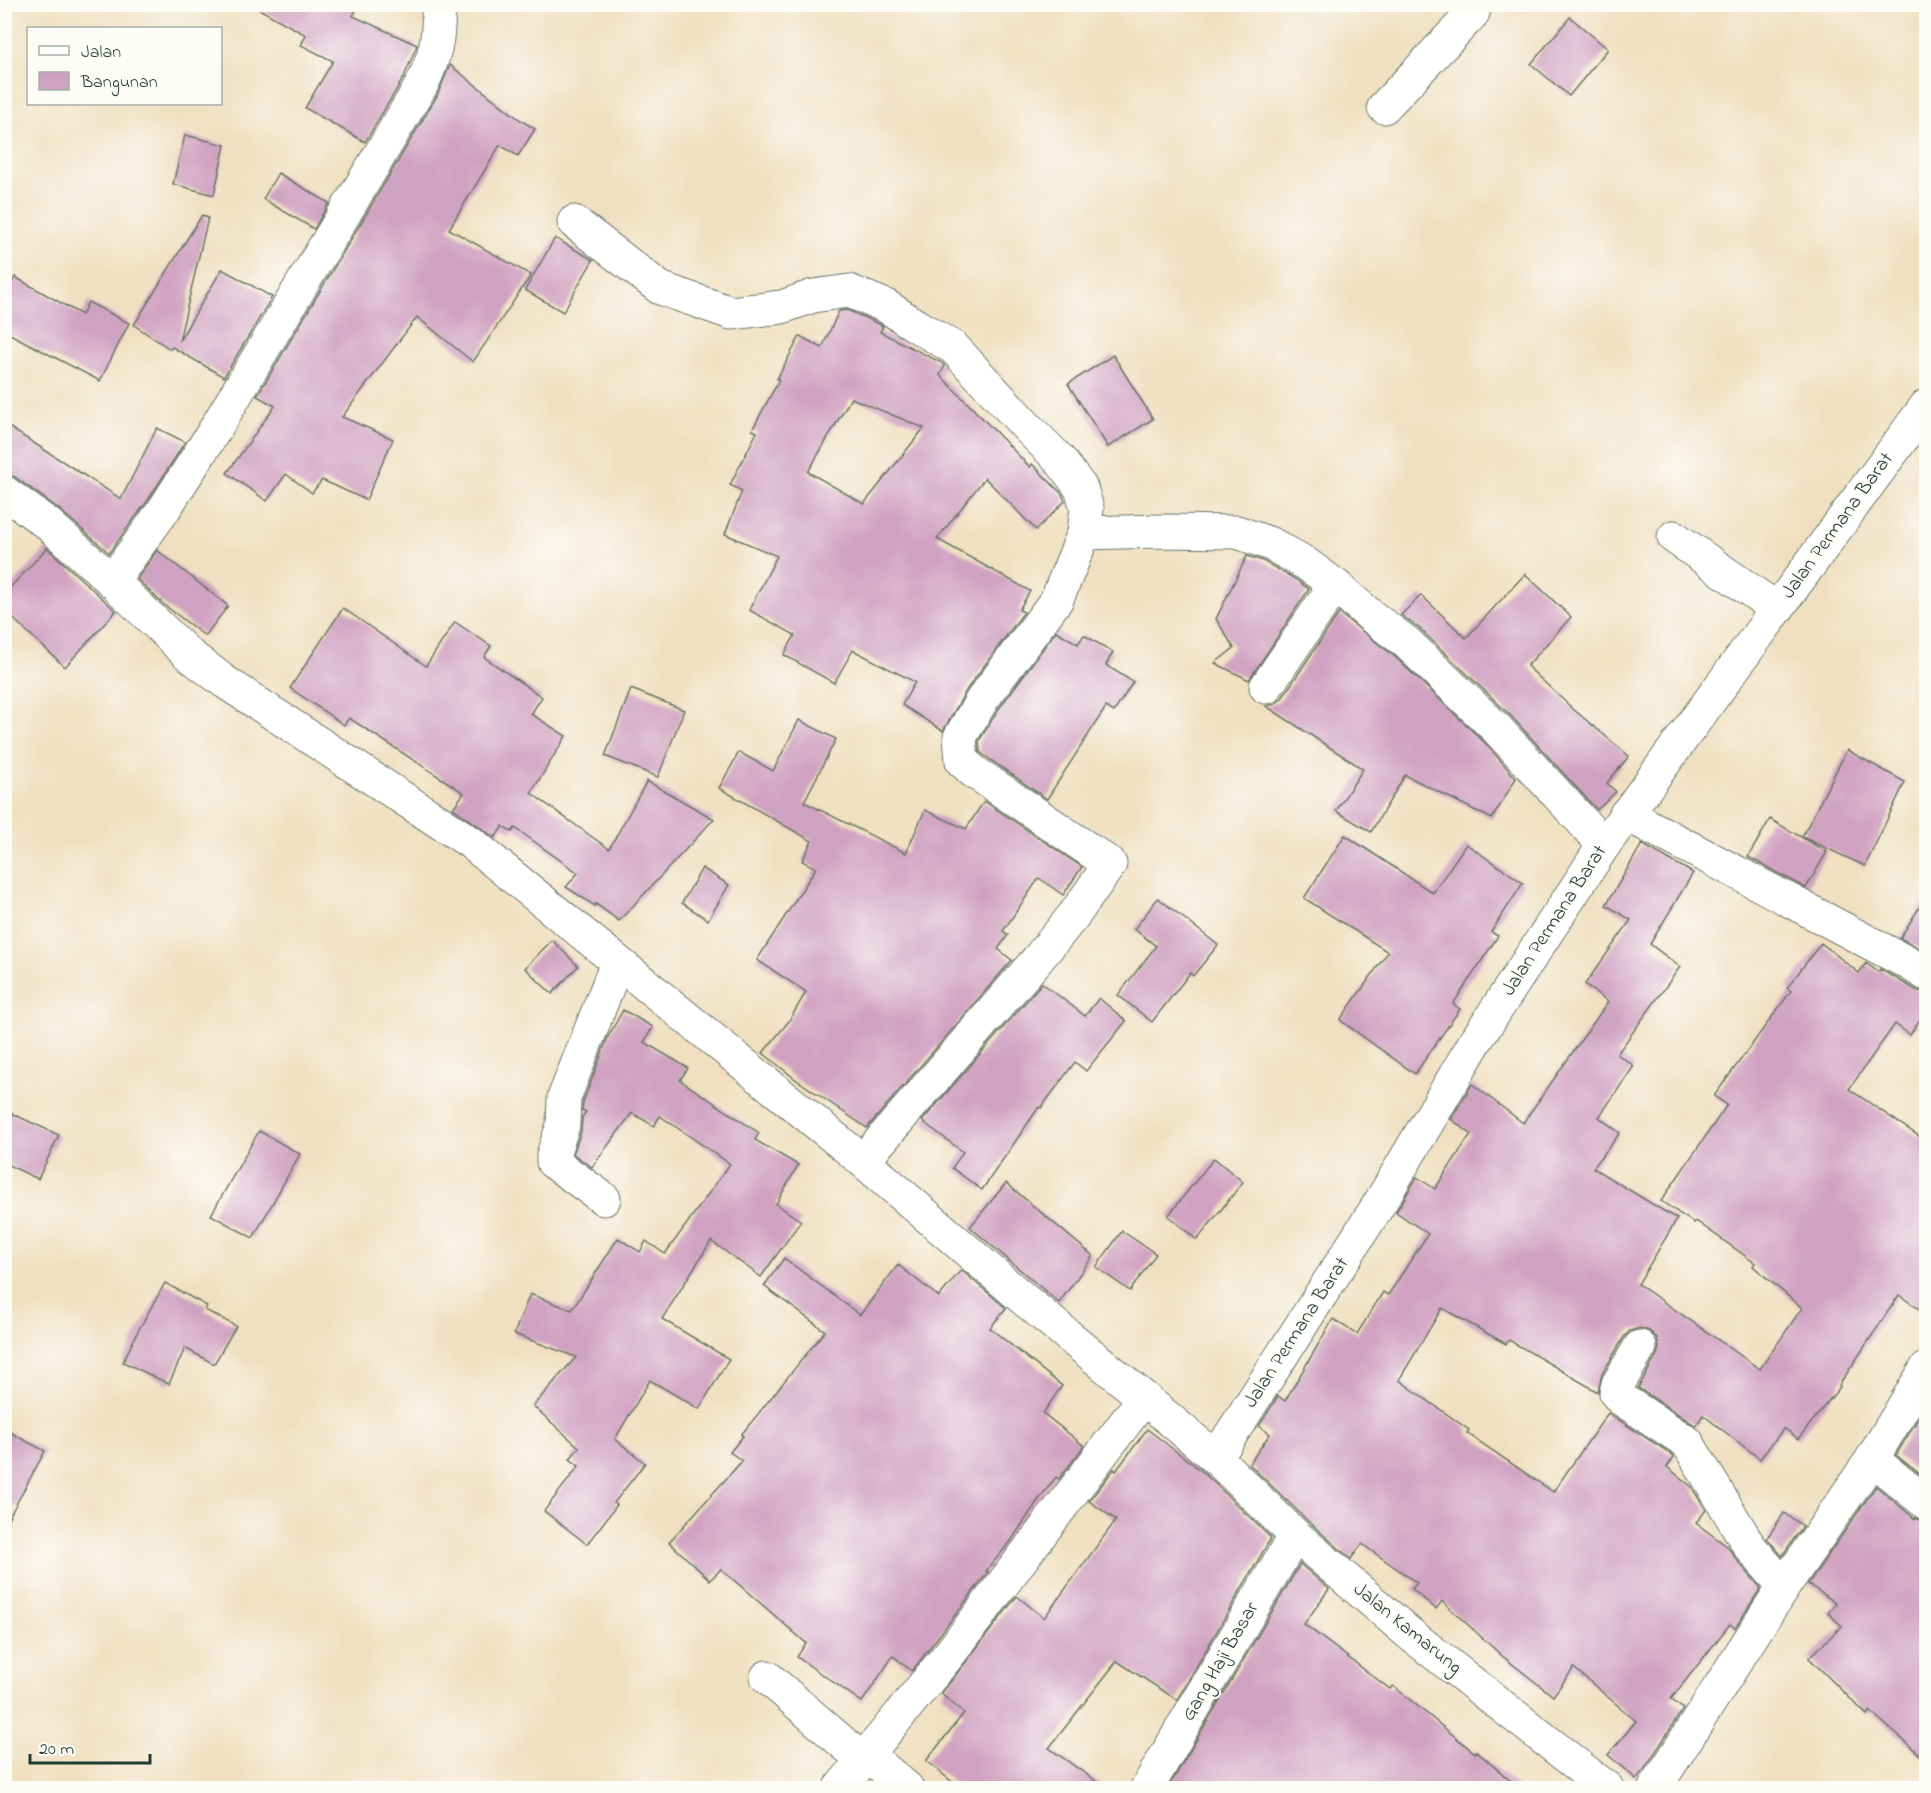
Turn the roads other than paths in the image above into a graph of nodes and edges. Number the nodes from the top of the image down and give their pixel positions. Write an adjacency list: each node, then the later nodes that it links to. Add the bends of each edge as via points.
1 (438, 4): 9 (street, via 433,61 421,86 214,431)
2 (1475, 4): 3 (street, via 1473,13)
3 (1384, 107)
4 (574, 222): 7 (street, via 660,288 731,313 782,307 813,296 849,291 886,306 954,348 1059,459 1081,488 1087,508)
5 (1926, 406): 11 (street, Jalan Permana Barat)
6 (4, 492): 9 (street, Jalan Kamarung, via 48,524)
7 (1084, 533): 10 (street, via 1237,532 1271,544); 17 (street, via 1057,599 982,700 960,737 962,761 973,771 1110,864 1037,960)
8 (1674, 537): 11 (street)
9 (112, 581): 15 (street, Jalan Kamarung, via 188,654 225,682 470,842)
10 (1335, 585): 12 (street); 14 (street, via 1406,642 1497,729)
11 (1777, 609): 13 (street, Jalan Permana Barat)
12 (1266, 687)
13 (1626, 814): 14 (street, Jalan Permana Barat); 16 (street)
14 (1604, 845): 22 (street, Jalan Permana Barat, via 1475,1042 1381,1201)
15 (617, 963): 17 (street, Jalan Kamarung); 18 (street, via 564,1098 563,1125 553,1155 553,1162)
16 (1926, 974)
17 (862, 1161): 21 (street, Jalan Kamarung)
18 (604, 1199)
19 (1640, 1347): 26 (street, via 1616,1393 1687,1442 1750,1547)
20 (1926, 1369): 23 (street)
21 (1144, 1398): 22 (street, Jalan Kamarung); 28 (street)
22 (1216, 1458): 25 (street, Jalan Kamarung)
23 (1872, 1459): 24 (street); 26 (street)
24 (1926, 1503)
25 (1295, 1535): 31 (street, Gang Haji Basar); 32 (street, Jalan Kamarung, via 1411,1635)
26 (1784, 1586): 33 (street)
27 (767, 1677): 28 (street)
28 (866, 1758): 29 (street); 30 (street)
29 (840, 1788)
30 (907, 1788)
31 (1147, 1788)
32 (1607, 1788)
33 (1654, 1788)

